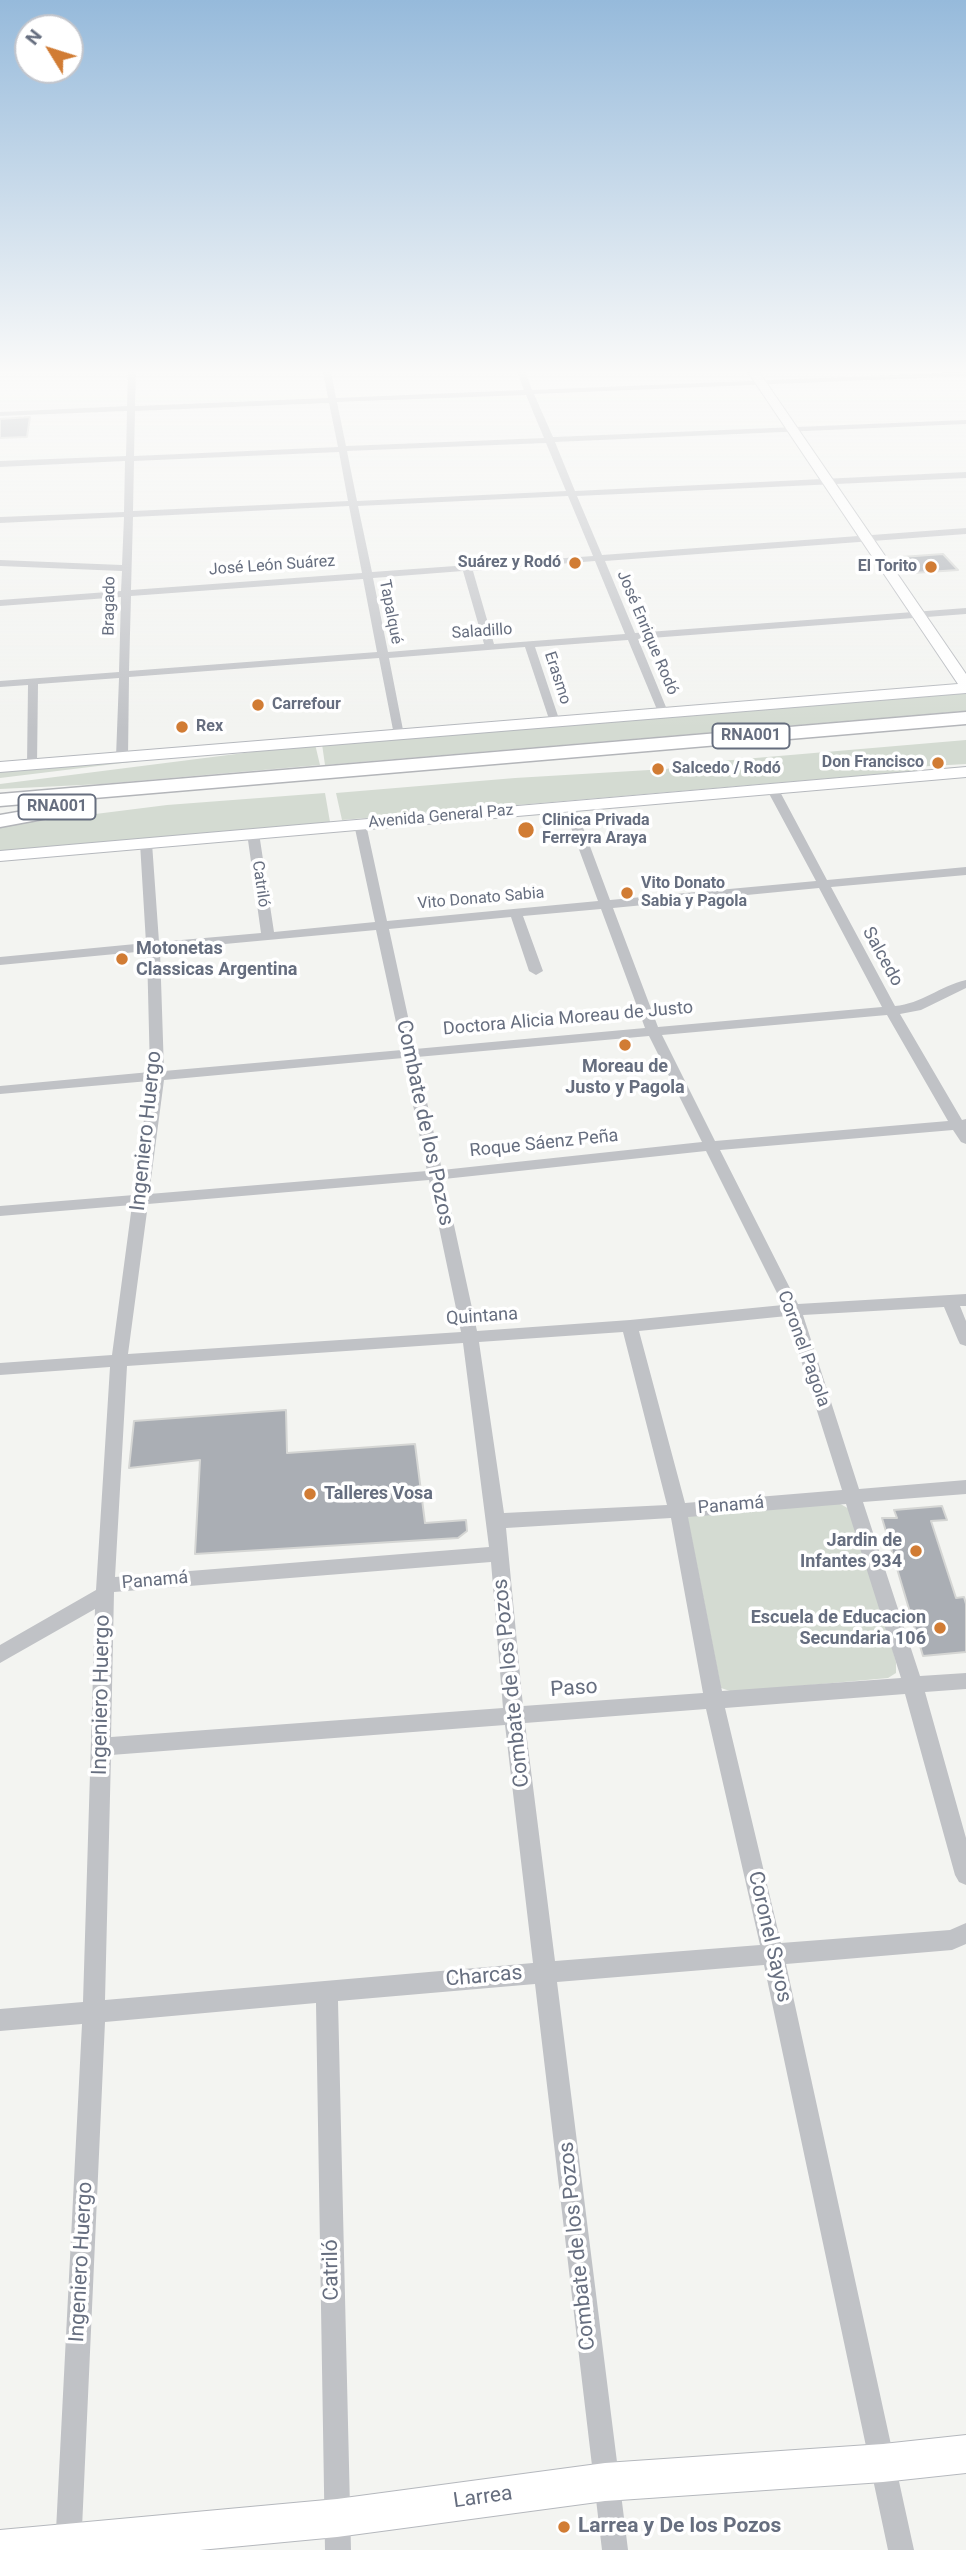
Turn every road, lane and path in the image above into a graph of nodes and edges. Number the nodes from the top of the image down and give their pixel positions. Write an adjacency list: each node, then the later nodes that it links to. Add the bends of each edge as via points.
1 (129, 491): 7 (street, Bragado)
2 (350, 491): 6 (street, Tapalqué)
3 (614, 491): 5 (street)
4 (834, 491): 10 (street)
5 (572, 493): 6 (street); 11 (street, José Enrique Rodó)
6 (353, 503): 7 (street); 15 (street, Tapalqué)
7 (129, 514): 8 (street); 13 (street, Bragado)
8 (0, 520)
9 (966, 531): 10 (street, José León Suárez)
10 (867, 538): 11 (street, José León Suárez); 19 (street)
11 (598, 558): 14 (street, José León Suárez); 20 (street, José Enrique Rodó)
12 (0, 563): 13 (street)
13 (127, 568): 16 (street, Bragado)
14 (467, 568): 15 (street, José León Suárez); 22 (street)
15 (367, 575): 16 (street, José León Suárez); 23 (street, Tapalqué)
16 (127, 593): 17 (street, José León Suárez); 24 (street, Bragado)
17 (0, 603)
18 (966, 611): 19 (street, Saladillo)
19 (918, 614): 20 (street, Saladillo); 27 (street)
20 (632, 636): 21 (street, Saladillo); 28 (street, José Enrique Rodó)
21 (529, 644): 22 (street, Saladillo); 30 (street, Erasmo)
22 (489, 647): 23 (street, Saladillo)
23 (383, 655): 24 (street, Saladillo); 32 (street, Tapalqué)
24 (124, 674): 25 (street, Saladillo); 34 (street, Bragado)
25 (33, 682): 26 (street, Saladillo); 35 (street)
26 (0, 684)
27 (966, 687): 28 (street)
28 (663, 712): 30 (street)
29 (966, 718): 41 (highway, RNA001)
30 (555, 722): 32 (street)
31 (966, 732): 41 (highway, RNA001)
32 (399, 735): 33 (street)
33 (247, 747): 34 (street); 38 (street)
34 (122, 757): 35 (street)
35 (31, 764): 36 (street)
36 (0, 767)
37 (966, 772): 39 (street, Avenida General Paz)
38 (0, 781)
39 (772, 788): 43 (street, Avenida General Paz); 51 (street, Salcedo)
40 (0, 792): 41 (highway)
41 (112, 796): 42 (highway, RNA001); 44 (highway, RNA001); 45 (highway)
42 (0, 800)
43 (569, 806): 46 (street, Avenida General Paz); 52 (street, Coronel Pagola)
44 (0, 812)
45 (0, 821)
46 (359, 824): 47 (street, Avenida General Paz); 54 (street, Combate de los Pozos)
47 (253, 833): 48 (street, Avenida General Paz); 55 (street, Catriló)
48 (146, 843): 49 (street, Avenida General Paz); 56 (street, Ingeniero Huergo)
49 (0, 856)
50 (966, 871): 51 (street, Vito Donato Sabia)
51 (822, 885): 52 (street, Vito Donato Sabia); 60 (street, Salcedo)
52 (606, 904): 53 (street, Vito Donato Sabia); 61 (street, Coronel Pagola)
53 (516, 913): 54 (street, Vito Donato Sabia); 58 (street)
54 (379, 926): 55 (street, Vito Donato Sabia); 62 (street, Combate de los Pozos)
55 (268, 936): 56 (street, Vito Donato Sabia)
56 (153, 946): 57 (street, Vito Donato Sabia); 63 (street, Ingeniero Huergo)
57 (0, 961)
58 (536, 971)
59 (966, 984): 60 (street, Doctora Alicia Moreau de Justo, via 918,1007)
60 (890, 1009): 61 (street, Doctora Alicia Moreau de Justo); 65 (street, Salcedo)
61 (653, 1031): 62 (street, Doctora Alicia Moreau de Justo); 67 (street, Coronel Pagola)
62 (410, 1053): 63 (street, Doctora Alicia Moreau de Justo); 68 (street, Combate de los Pozos)
63 (157, 1076): 64 (street, Doctora Alicia Moreau de Justo); 69 (street, Ingeniero Huergo)
64 (0, 1090)
65 (961, 1124): 66 (street, Salcedo); 67 (street, Roque Sáenz Peña)
66 (966, 1139)
67 (710, 1146): 68 (street, Roque Sáenz Peña); 72 (street, Coronel Pagola)
68 (436, 1175): 69 (street, Roque Sáenz Peña); 74 (street, Combate de los Pozos)
69 (142, 1197): 70 (street, Roque Sáenz Peña); 76 (street, Ingeniero Huergo)
70 (0, 1211)
71 (958, 1301): 72 (street, Quintana); 75 (street)
72 (793, 1310): 73 (street, Quintana); 79 (street, Coronel Pagola)
73 (630, 1326): 74 (street, Quintana); 80 (street, Coronel Sayos)
74 (470, 1336): 76 (street, Quintana); 81 (street, Combate de los Pozos)
75 (966, 1340)
76 (119, 1361): 77 (street, Quintana); 83 (street, Ingeniero Huergo)
77 (0, 1368)
78 (966, 1487): 79 (street, Panamá)
79 (854, 1496): 80 (street, Panamá); 86 (street, Coronel Pagola)
80 (678, 1511): 81 (street, Panamá); 87 (street, Coronel Sayos)
81 (496, 1521): 82 (street, Combate de los Pozos)
82 (498, 1554): 83 (street, Panamá); 88 (street, Combate de los Pozos)
83 (106, 1589): 84 (street); 89 (street, Ingeniero Huergo)
84 (0, 1655)
85 (966, 1681): 86 (street, Paso)
86 (913, 1686): 87 (street, Paso); 90 (street, Coronel Pagola)
87 (714, 1702): 88 (street, Paso); 92 (street, Coronel Sayos)
88 (514, 1716): 89 (street, Paso); 93 (street, Combate de los Pozos)
89 (101, 1747): 95 (street, Ingeniero Huergo)
90 (966, 1875)
91 (966, 1933): 92 (street, Charcas, via 952,1940)
92 (773, 1954): 93 (street, Charcas); 98 (street, Coronel Sayos)
93 (547, 1972): 94 (street, Charcas); 99 (street, Combate de los Pozos)
94 (327, 1991): 95 (street, Charcas); 100 (street, Catriló)
95 (94, 2012): 96 (street, Charcas); 101 (street, Ingeniero Huergo)
96 (0, 2020)
97 (966, 2454): 98 (street, Larrea)
98 (883, 2463): 99 (street, Larrea); 104 (street, Coronel Sayos)
99 (605, 2482): 100 (street, Larrea); 103 (street, Combate de los Pozos)
100 (337, 2534): 101 (street, Larrea)
101 (69, 2546): 102 (street, Larrea)
102 (0, 2549)
103 (615, 2550)
104 (901, 2550)

